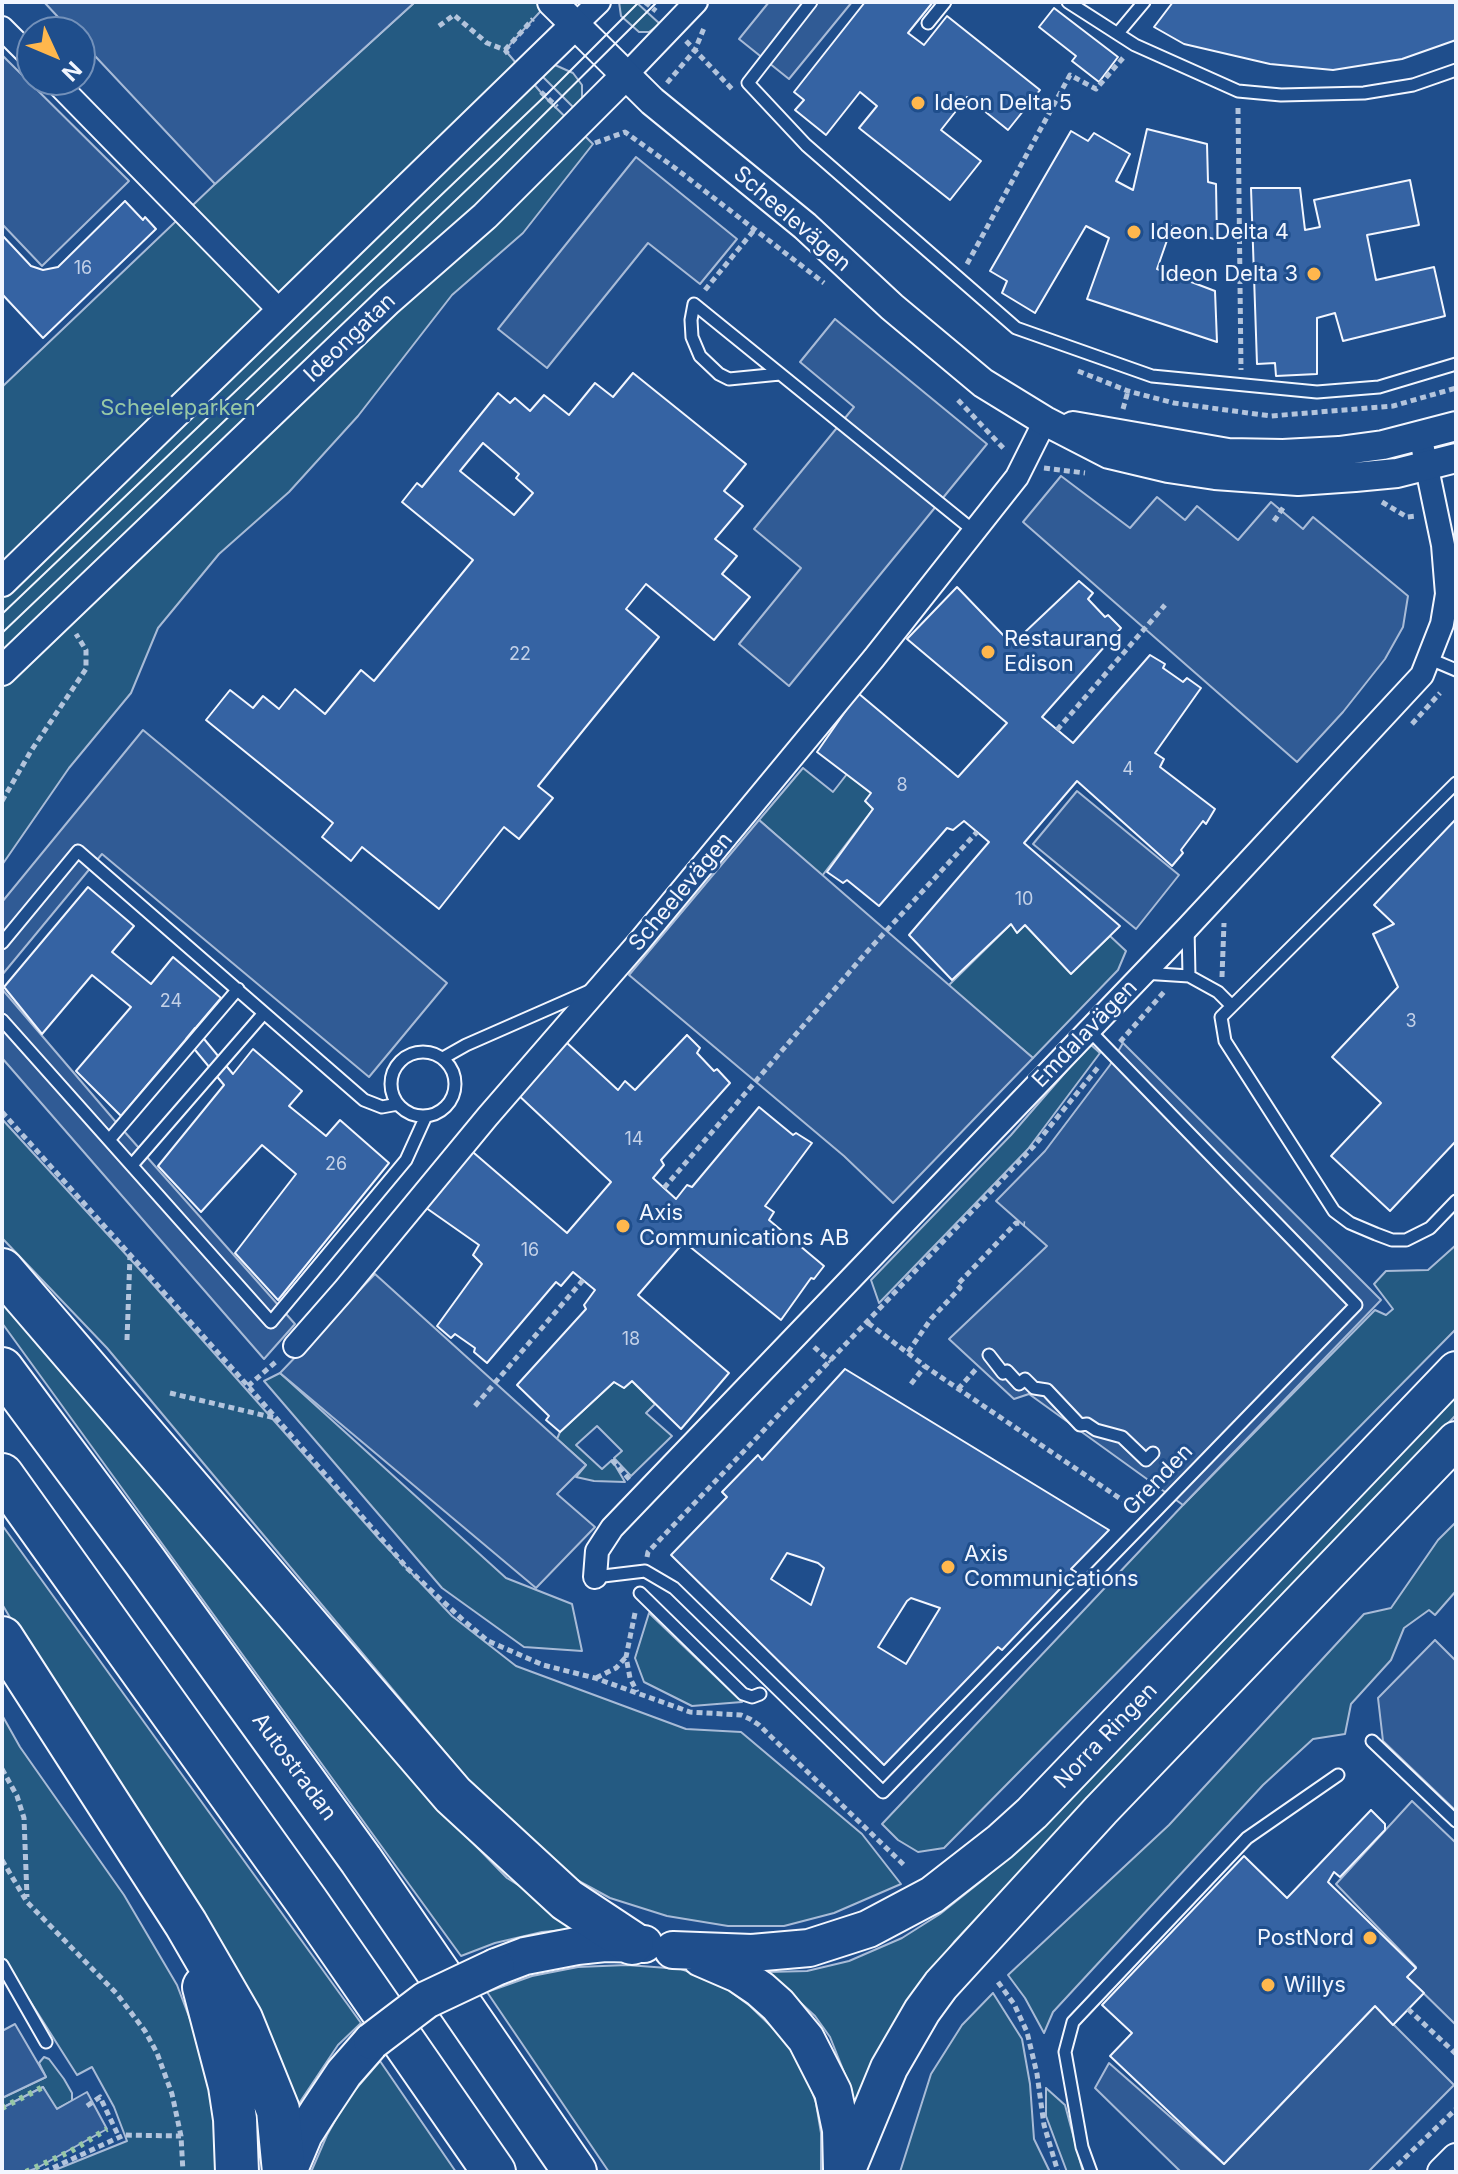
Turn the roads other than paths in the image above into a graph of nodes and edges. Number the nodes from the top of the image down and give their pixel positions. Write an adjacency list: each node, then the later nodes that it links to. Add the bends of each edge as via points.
1 (552, 2): 9 (street, Scheelevägen)
2 (599, 2): 9 (street)
3 (696, 2): 12 (street, Ideongatan)
4 (811, 2): 15 (lane, via 748,83 806,145 1016,328 1152,376 1317,392 1379,387)
5 (945, 2): 8 (lane)
6 (1068, 2): 10 (lane)
7 (1144, 2): 10 (lane)
8 (928, 23)
9 (575, 25): 12 (street, Scheelevägen); 14 (street)
10 (1118, 33): 11 (lane, via 1238,91 1364,93 1413,85)
11 (1456, 70)
12 (626, 75): 17 (street, Scheelevägen, via 963,368); 26 (street, Ideongatan, via 485,216 388,301)
13 (70, 96): 14 (street)
14 (281, 312): 23 (street)
15 (1456, 364)
16 (780, 374): 16 (lane, via 694,304 692,337 700,356 719,374 729,379); 22 (lane)
17 (1045, 421): 19 (street, Scheelevägen, via 1228,453 1339,451); 21 (street, Scheelevägen, via 1109,454 1215,475 1298,481); 22 (street, Scheelevägen, via 1017,477)
18 (1456, 426): 19 (street, Scheelevägen)
19 (1419, 437): 21 (street, Emdalavägen)
20 (1456, 458): 21 (street, Scheelevägen)
21 (1428, 466): 24 (street, Emdalavägen, via 1447,594)
22 (974, 531): 32 (street, Scheelevägen)
23 (2, 582)
24 (1430, 659): 25 (lane); 28 (street, Emdalavägen, via 1410,689)
25 (1455, 670)
26 (2, 671)
27 (1456, 783): 34 (lane)
28 (1188, 927): 30 (street, Emdalavägen); 31 (lane)
29 (2, 943): 33 (lane, via 78,851)
30 (1143, 973): 31 (lane); 37 (street, Emdalavägen)
31 (1189, 976): 34 (lane)
32 (600, 986): 38 (lane); 45 (street, Scheelevägen)
33 (238, 989): 35 (lane); 41 (lane)
34 (1232, 1006): 43 (lane, via 1221,1017 1225,1041 1334,1211 1376,1234 1406,1240 1430,1228)
35 (264, 1013): 39 (lane, via 364,1100 382,1107); 42 (lane)
36 (2, 1020): 41 (lane)
37 (1089, 1030): 52 (street, Emdalavägen, via 612,1528 597,1551); 52 (lane, Grenden, via 1356,1305 883,1792 674,1588 645,1571)
38 (443, 1058): 39 (lane, via 424,1051 397,1065 391,1084); 40 (lane, via 455,1077 452,1098)
39 (398, 1104): 40 (lane)
40 (426, 1116): 42 (lane, via 406,1160 271,1322)
41 (109, 1140): 42 (lane)
42 (132, 1165)
43 (1456, 1201)
44 (2, 1270): 60 (highway, via 453,1795 567,1900)
45 (295, 1346)
46 (989, 1355): 50 (lane, via 1019,1384 1025,1379 1034,1388 1047,1390 1080,1425 1122,1437 1146,1460)
47 (2, 1369): 68 (highway, Autostradan, via 361,1860)
48 (1456, 1370): 61 (main road, Norra Ringen, via 1032,1813 943,1887 892,1919 809,1948 752,1953)
49 (1456, 1440): 69 (main road, via 941,1985 889,2068)
50 (1153, 1453)
51 (2, 1475): 67 (highway)
52 (595, 1577)
53 (640, 1593): 55 (lane, via 743,1694)
54 (2, 1638): 59 (highway)
55 (760, 1694)
56 (1372, 1741): 58 (lane)
57 (1338, 1775): 70 (lane, via 1247,1838 1073,2022 1065,2052)
58 (1456, 1821)
59 (186, 1924): 65 (highway, via 230,2086); 66 (highway, via 257,2053 278,2110)
60 (632, 1943): 61 (main road); 66 (main road, bridge, via 552,1950 468,1978 426,2000 372,2041 344,2073)
61 (673, 1950): 69 (main road, via 738,1974 793,2022 833,2092)
62 (2, 1965): 63 (lane)
63 (46, 2042)
64 (1456, 2158): 71 (street)
65 (237, 2172)
66 (286, 2172)
67 (494, 2172)
68 (575, 2172)
69 (844, 2172)
70 (1091, 2172)
71 (1442, 2172)

